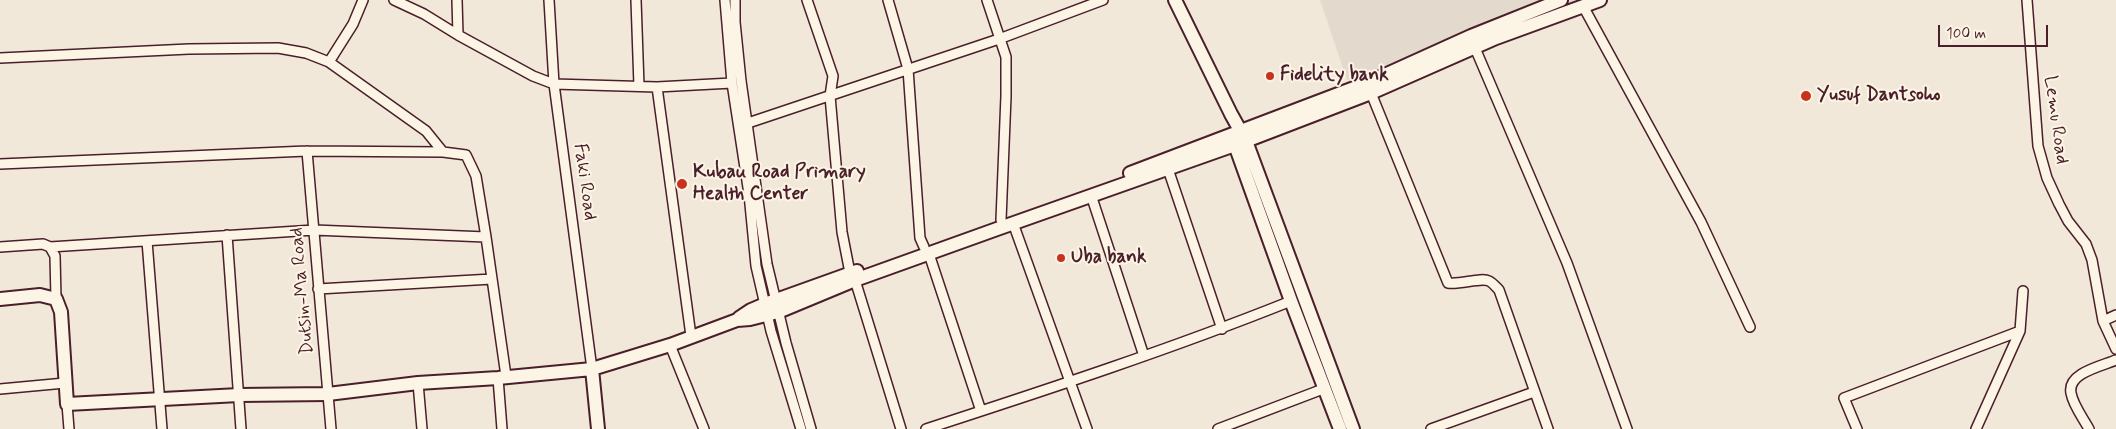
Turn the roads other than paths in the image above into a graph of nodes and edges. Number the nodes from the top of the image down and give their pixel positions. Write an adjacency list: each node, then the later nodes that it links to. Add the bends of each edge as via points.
1 (363, 0): 21 (street)
2 (394, 0): 17 (street)
3 (457, 0): 17 (street)
4 (549, 0): 24 (street, Faki Road)
5 (636, 0): 25 (street)
6 (725, 0): 23 (street)
7 (735, 0): 29 (street, via 739,64)
8 (807, 0): 28 (street, via 833,76)
9 (888, 0): 22 (street)
10 (987, 0): 18 (street)
11 (1103, 0): 18 (street)
12 (1175, 0): 30 (street, via 1231,114)
13 (1561, 0): 30 (street)
14 (1600, 0): 16 (street)
15 (2027, 0): 53 (street, Lemu Road, via 2038,146 2059,204 2086,244 2092,260)
16 (1583, 6): 19 (street); 54 (street, via 1702,222)
17 (458, 35): 24 (street)
18 (999, 39): 22 (street); 36 (street, via 1006,57)
19 (1474, 48): 27 (street); 93 (street, via 1567,263)
20 (0, 58): 21 (street, via 278,48 306,53)
21 (328, 62): 32 (street, via 426,130)
22 (908, 70): 28 (street); 43 (street, via 920,238)
23 (732, 83): 26 (street); 51 (street, via 756,266)
24 (554, 84): 25 (street); 62 (street, Faki Road)
25 (639, 86): 26 (street)
26 (657, 87): 57 (street)
27 (1371, 93): 30 (street); 69 (street, via 1448,283 1490,281 1499,290)
28 (830, 96): 29 (street); 44 (street, via 842,232)
29 (748, 123): 51 (street)
30 (1239, 138): 34 (street); 36 (street); 50 (street); 90 (street)
31 (307, 151): 32 (street); 33 (street); 37 (street, Dutsin-Ma Road)
32 (443, 152): 39 (street, via 466,155 472,164)
33 (0, 164)
34 (1168, 169): 35 (street); 55 (street)
35 (1091, 195): 36 (street); 60 (street)
36 (1007, 221): 43 (street); 66 (street)
37 (314, 230): 38 (street); 39 (street); 46 (street, Dutsin-Ma Road)
38 (227, 235): 40 (street); 71 (street)
39 (486, 237): 45 (street)
40 (147, 241): 42 (street); 72 (street)
41 (0, 247): 42 (street, via 43,244)
42 (50, 247): 49 (street, via 55,256)
43 (926, 250): 44 (street); 74 (street)
44 (852, 277): 51 (street); 85 (street)
45 (492, 279): 46 (street); 63 (street)
46 (318, 289): 70 (street, Dutsin-Ma Road)
47 (2023, 291): 56 (street)
48 (0, 298): 49 (street, via 40,295)
49 (56, 299): 64 (street, via 61,312)
50 (1291, 301): 55 (street); 68 (street)
51 (772, 308): 57 (street); 83 (street); 84 (street)
52 (2116, 315): 53 (street)
53 (2103, 321): 59 (street, Lemu Road)
54 (1750, 327)
55 (1222, 329): 60 (street)
56 (2020, 331): 94 (street, via 1844,398); 95 (street)
57 (691, 336): 58 (street)
58 (670, 345): 62 (street); 82 (street)
59 (2116, 349)
60 (1144, 356): 66 (street)
61 (2116, 360): 96 (street, via 2073,381 2071,394)
62 (592, 369): 63 (street); 81 (street)
63 (502, 377): 65 (street); 80 (street)
64 (66, 383): 67 (street); 73 (street)
65 (418, 383): 70 (street); 79 (street)
66 (1070, 383): 74 (street); 87 (street)
67 (0, 389)
68 (1323, 389): 88 (street); 89 (street)
69 (1534, 392): 91 (street); 92 (street)
70 (328, 394): 71 (street); 78 (street, Dutsin-Ma Road)
71 (239, 395): 72 (street); 77 (street)
72 (160, 399): 73 (street); 76 (street)
73 (67, 404): 75 (street)
74 (981, 411): 86 (street)
75 (69, 429)
76 (162, 429)
77 (241, 429)
78 (331, 429)
79 (422, 429)
80 (502, 429)
81 (598, 429)
82 (704, 429)
83 (801, 429)
84 (811, 429)
85 (901, 429)
86 (926, 429)
87 (1087, 429)
88 (1218, 429)
89 (1340, 429)
90 (1353, 429)
91 (1431, 429)
92 (1548, 429)
93 (1627, 429)
94 (1857, 429)
95 (1976, 429)
96 (2089, 429)

